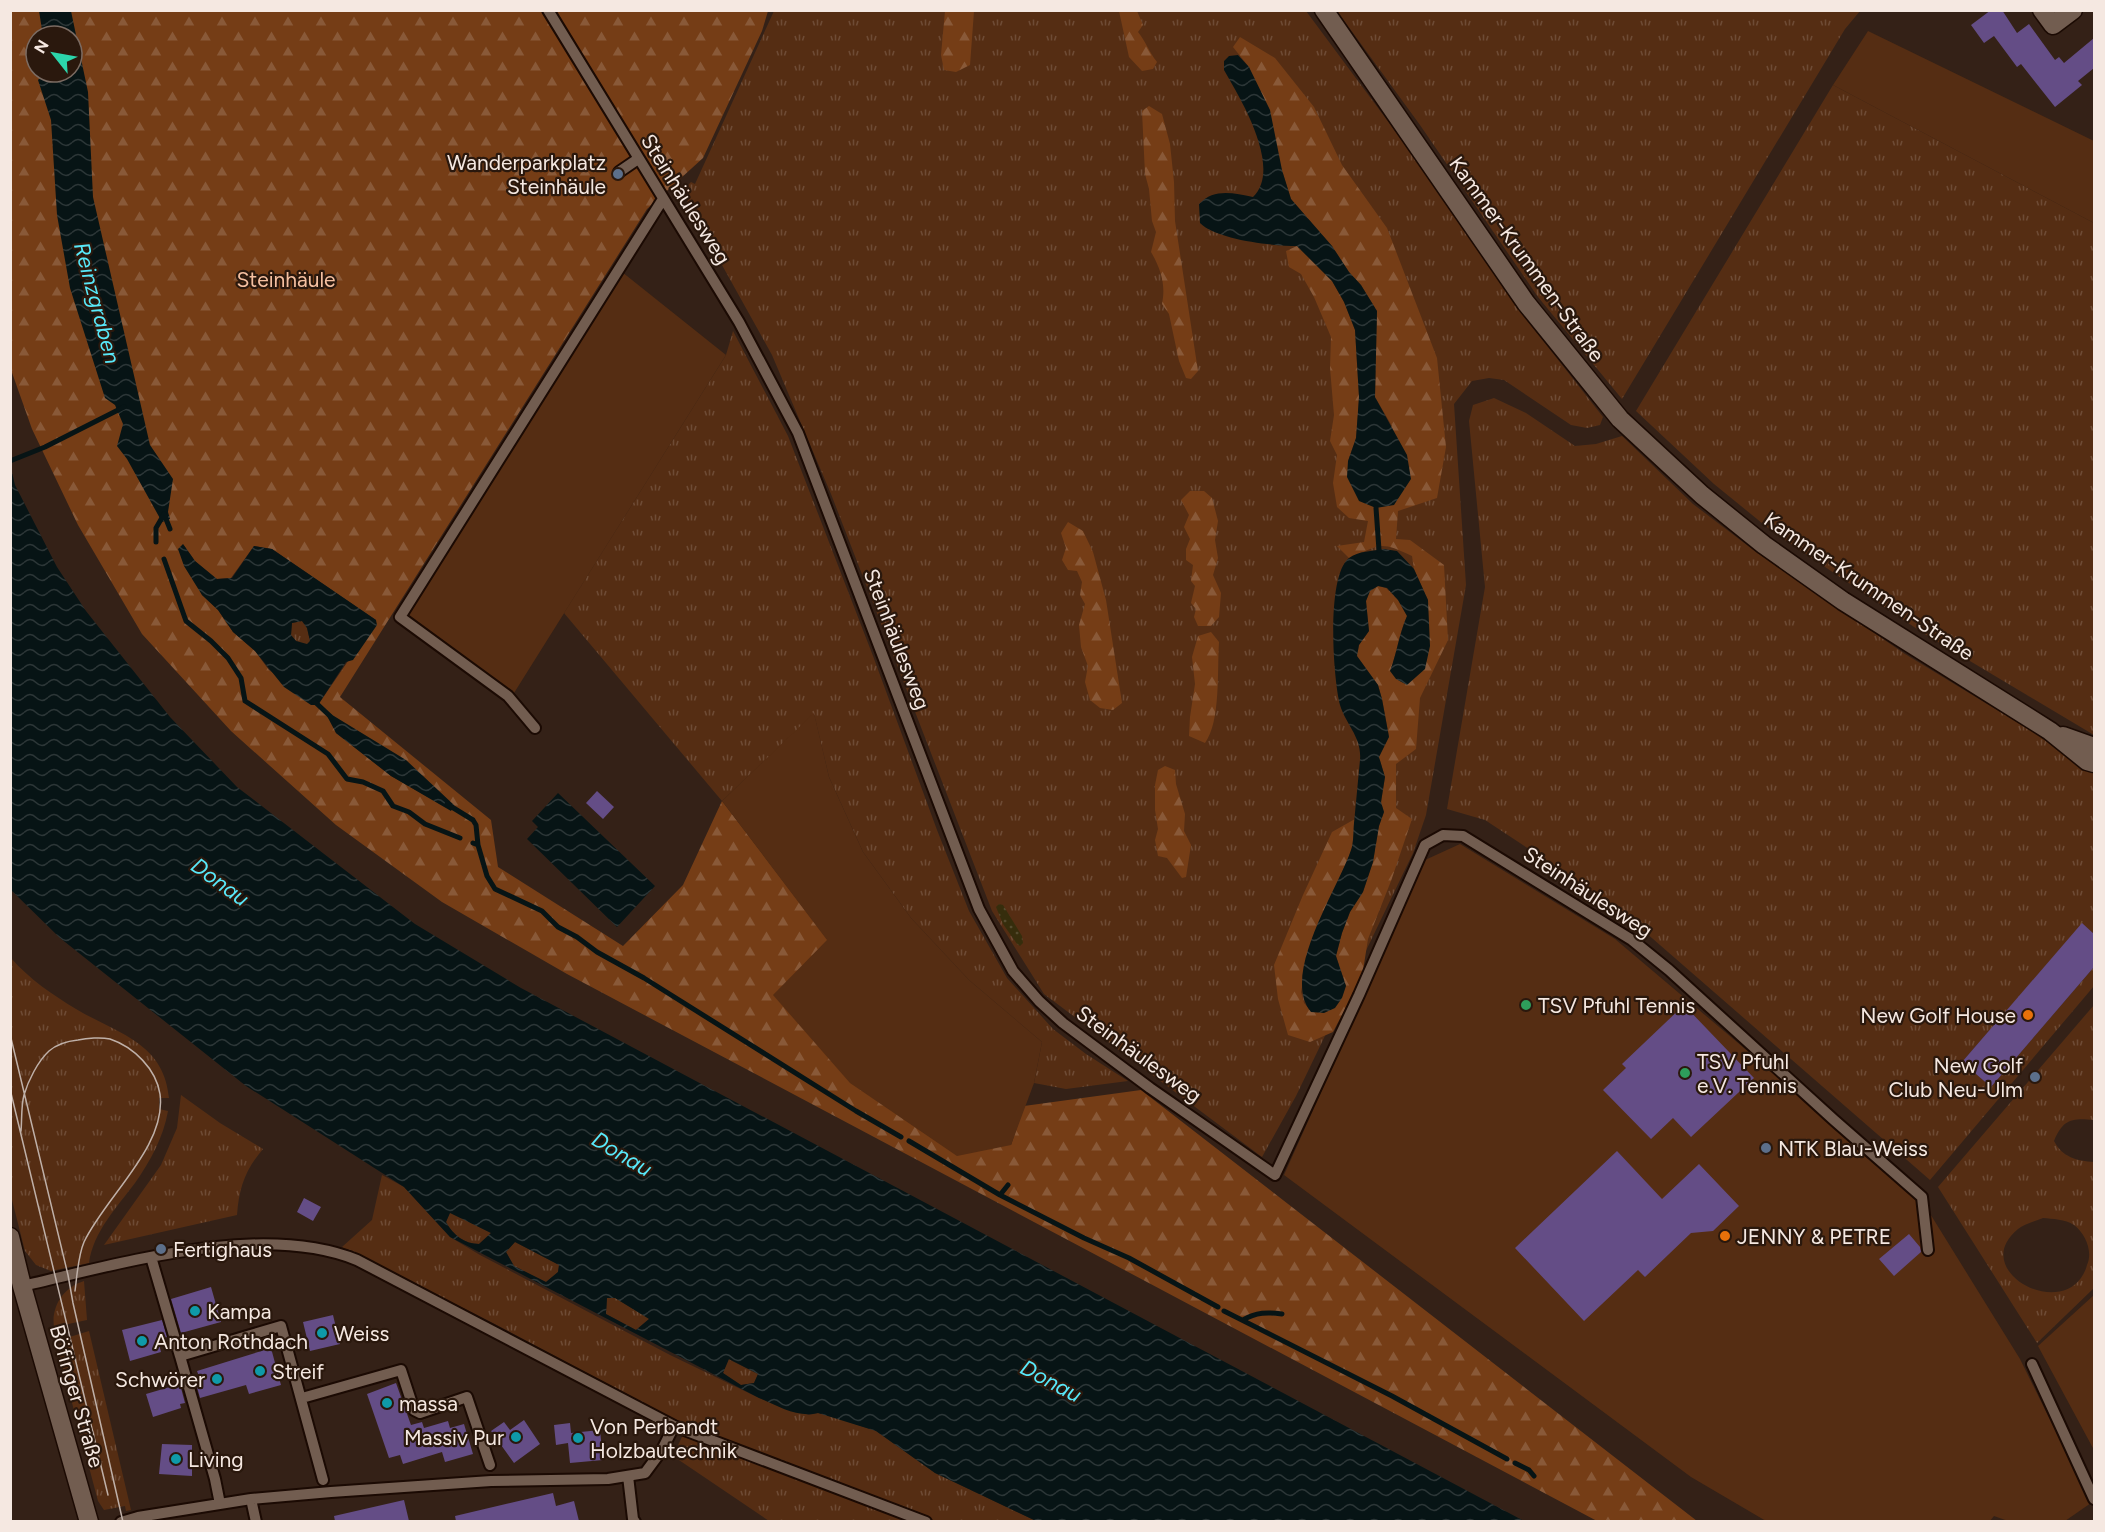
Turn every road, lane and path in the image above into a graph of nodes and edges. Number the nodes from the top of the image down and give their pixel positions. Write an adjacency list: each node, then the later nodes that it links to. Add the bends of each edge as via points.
1 (548, 10): 5 (lane, Steinhäulesweg)
2 (1324, 10): 9 (street, Kammer-Krummen-Straße, via 1526,303 1620,419 1702,495 1764,545 1843,601)
3 (2042, 10): 4 (street, via 2053,25)
4 (2073, 10)
5 (638, 159): 6 (lane); 7 (lane, Steinhäulesweg)
6 (619, 172)
7 (663, 199): 8 (lane, via 400,617 508,696); 13 (lane, Steinhäulesweg, via 739,322 798,433 979,909 1013,971 1063,1023 1275,1175 1425,845 1443,835 1463,836 1632,940 1669,970 1922,1197)
8 (535, 729)
9 (2050, 731): 10 (street, Kammer-Krummen-Straße); 11 (street, Kammer-Krummen-Straße)
10 (2094, 747)
11 (2094, 763)
12 (10, 1237): 16 (street, Böfinger Straße)
13 (1928, 1250)
14 (152, 1257): 16 (lane); 17 (lane); 20 (lane, via 201,1247 278,1245 340,1253)
15 (10, 1261): 16 (street, Böfinger Straße)
16 (22, 1284): 27 (street, Böfinger Straße)
17 (180, 1356): 19 (lane, via 281,1326); 26 (lane)
18 (2032, 1364): 25 (lane)
19 (302, 1398): 21 (lane, via 401,1370 414,1410 420,1413 467,1397); 23 (lane)
20 (674, 1426): 22 (lane, via 645,1473); 31 (lane)
21 (490, 1465)
22 (628, 1476): 24 (lane, via 491,1481); 30 (lane)
23 (323, 1480)
24 (251, 1499): 26 (lane); 29 (lane)
25 (2094, 1499)
26 (220, 1504): 28 (lane)
27 (88, 1521)
28 (121, 1521)
29 (256, 1521)
30 (635, 1521)
31 (926, 1521)

